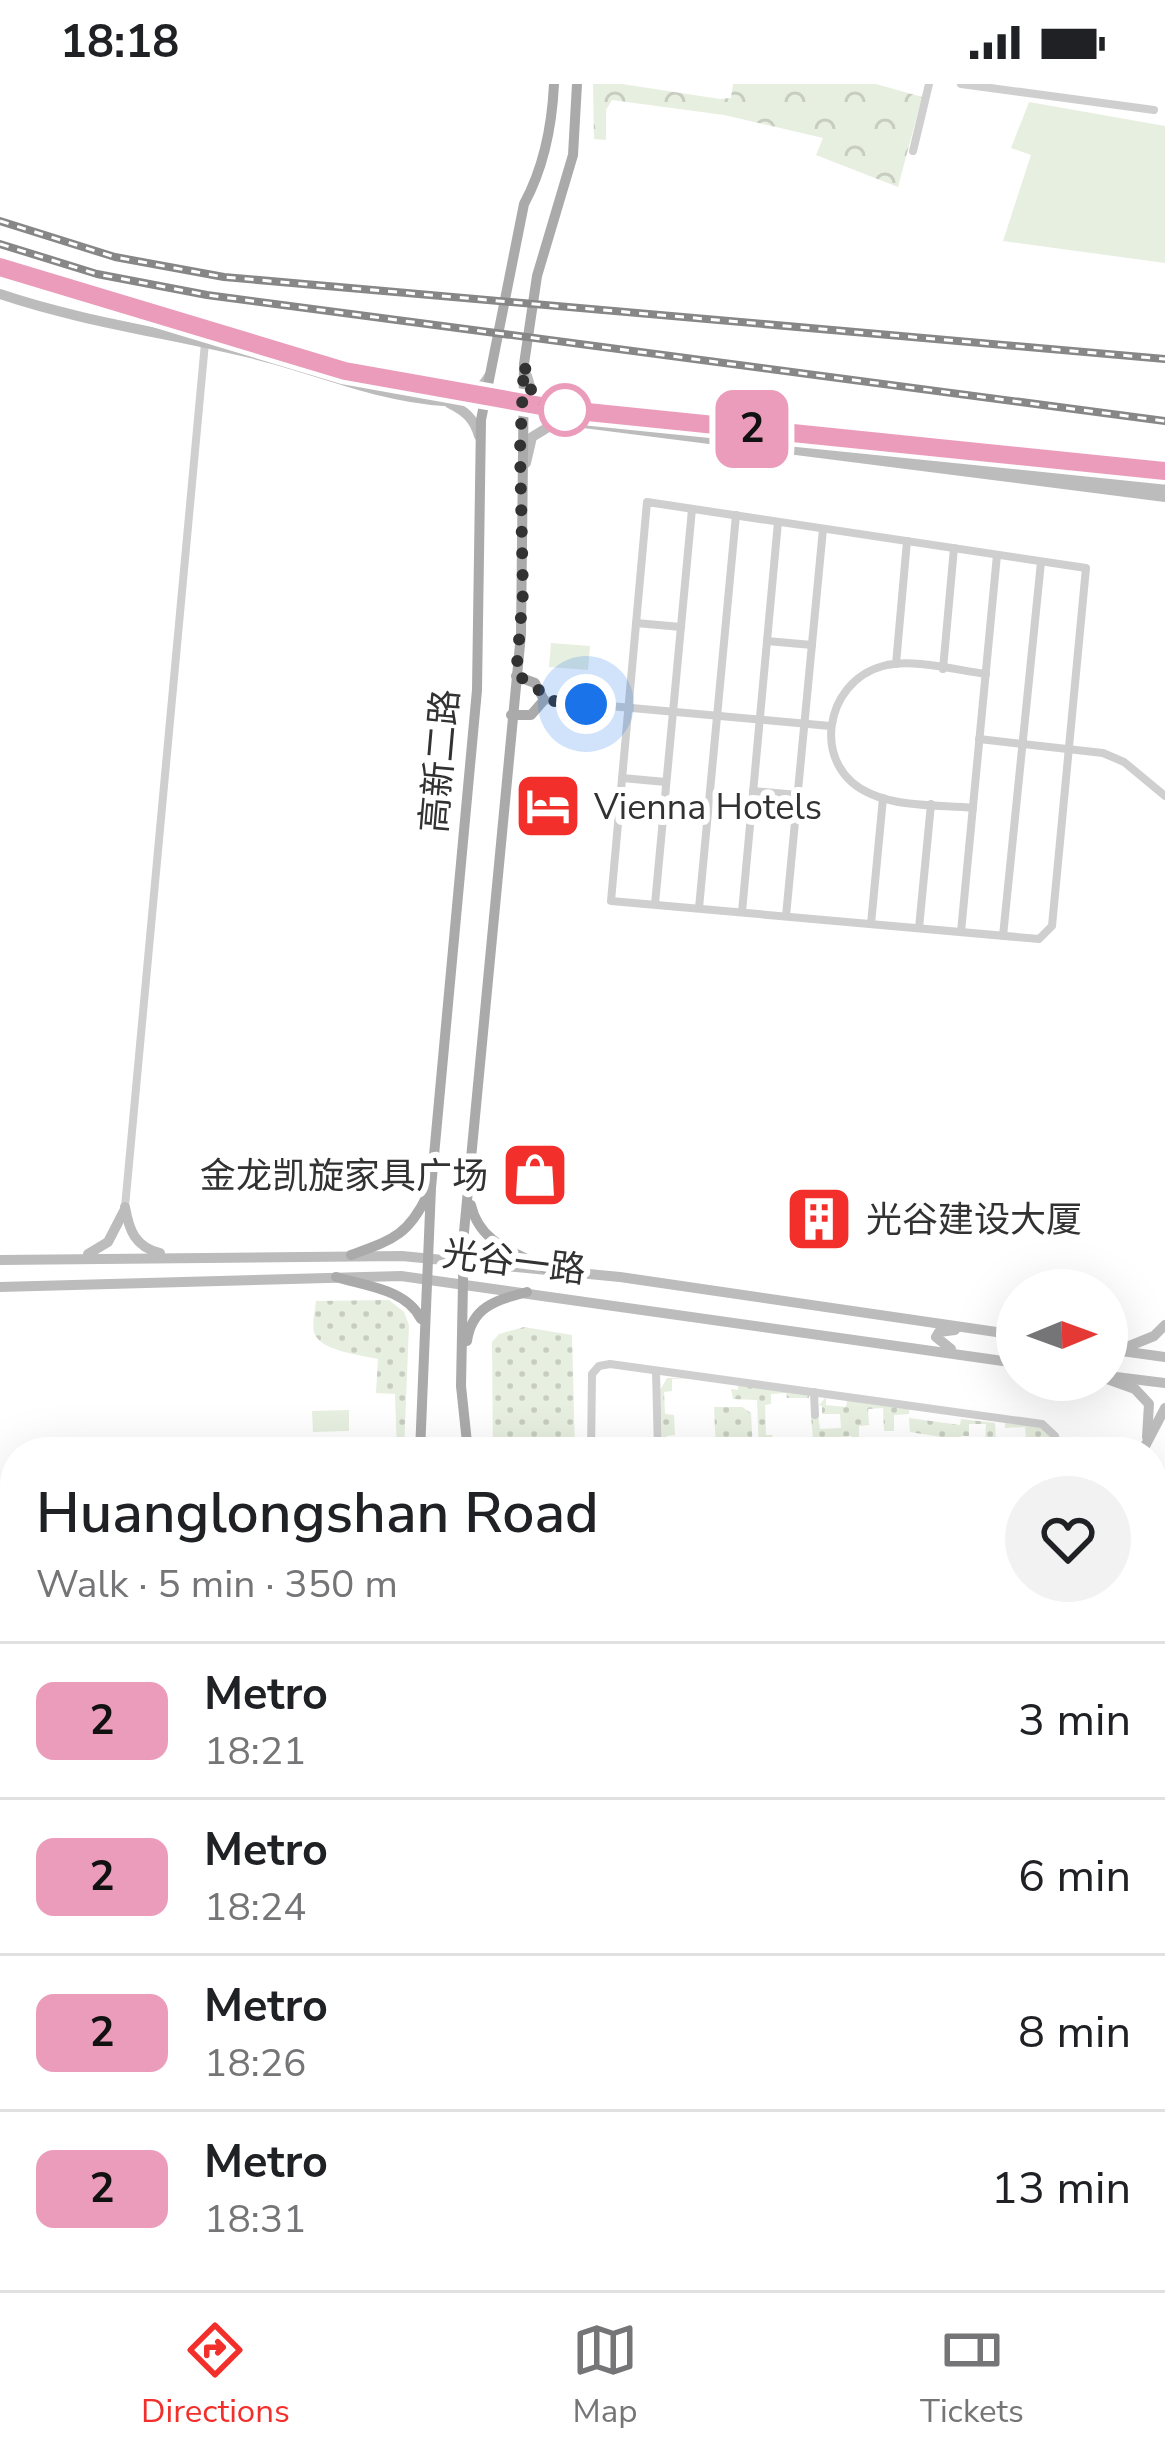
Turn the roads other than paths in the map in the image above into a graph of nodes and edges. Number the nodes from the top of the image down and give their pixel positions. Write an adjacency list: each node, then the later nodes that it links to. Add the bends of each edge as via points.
1 (554, 84): 10 (main road, 高新二路)
2 (577, 84): 9 (main road, 高新二路, via 573,155 537,276)
3 (929, 84): 6 (street)
4 (961, 84): 5 (street)
5 (1154, 110)
6 (913, 151)
7 (0, 294): 8 (main road, via 99,324)
8 (205, 343): 11 (main road); 60 (street)
9 (524, 364): 13 (main road, 高新二路); 14 (main road, via 533,397 562,412)
10 (493, 370): 11 (main road, via 469,397); 12 (main road, 高新二路)
11 (446, 401): 12 (main road, via 475,423)
12 (482, 448): 58 (main road, 高新二路, via 476,707)
13 (523, 484): 14 (main road, via 532,437 560,420); 30 (main road, 高新二路)
14 (1165, 493)
15 (692, 508): 16 (street); 23 (street, via 647,502); 24 (street)
16 (736, 515): 17 (street); 35 (street)
17 (778, 522): 18 (street); 25 (street)
18 (823, 529): 19 (street); 26 (street)
19 (907, 541): 20 (street); 27 (street)
20 (954, 548): 21 (street); 28 (street)
21 (997, 555): 22 (street); 29 (street)
22 (1041, 562): 40 (street); 41 (street, via 1086,568)
23 (636, 623): 24 (street); 32 (street)
24 (681, 627): 33 (street)
25 (767, 641): 26 (street); 36 (street)
26 (812, 645): 37 (street)
27 (896, 664): 28 (street); 38 (street, via 853,682)
28 (943, 669): 29 (street)
29 (986, 674): 39 (street)
30 (516, 676): 31 (main road, via 535,683); 34 (main road, 高新二路)
31 (544, 700): 32 (street); 34 (main road, via 531,716)
32 (628, 708): 33 (street); 42 (street)
33 (673, 712): 35 (street); 43 (street)
34 (512, 715): 59 (main road, 高新二路)
35 (717, 716): 36 (street); 51 (street)
36 (760, 720): 37 (street); 44 (street)
37 (805, 724): 38 (street); 45 (street)
38 (830, 726): 47 (street, via 842,770)
39 (980, 740): 40 (street); 49 (street)
40 (1022, 744): 41 (street); 57 (street)
41 (1069, 748): 46 (street, via 1114,757); 57 (street, via 1052,926 1039,939)
42 (622, 778): 43 (street); 50 (street, via 610,901)
43 (666, 782): 50 (street)
44 (753, 790): 45 (street); 52 (street)
45 (798, 795): 53 (street)
46 (1165, 796)
47 (883, 798): 48 (street); 54 (street)
48 (931, 803): 49 (street); 55 (street)
49 (973, 808): 56 (street)
50 (655, 904): 51 (street)
51 (699, 908): 52 (street)
52 (742, 912): 53 (street)
53 (786, 916): 54 (street)
54 (871, 924): 55 (street)
55 (920, 928): 56 (street)
56 (961, 932): 57 (street)
57 (1003, 936)
58 (431, 1188): 61 (main road, via 409,1228); 64 (main road, 高新二路)
59 (468, 1192): 66 (main road, 高新二路); 67 (main road, via 492,1241)
60 (125, 1208): 62 (main road, via 138,1243); 63 (main road, via 108,1242)
61 (351, 1255): 62 (main road, 光谷一路); 64 (main road, 光谷一路)
62 (175, 1257): 63 (main road, 光谷一路)
63 (77, 1258): 65 (main road, 光谷一路)
64 (427, 1258): 66 (main road, 光谷一路); 69 (main road, 高新二路)
65 (0, 1260)
66 (463, 1261): 67 (main road, 光谷一路); 70 (main road, 高新二路)
67 (552, 1272): 75 (main road, 光谷一路)
68 (336, 1277): 69 (main road, 光谷一路); 71 (main road, 光谷一路); 74 (main road, via 404,1299)
69 (426, 1279): 70 (main road, 光谷一路); 74 (main road, 高新二路)
70 (462, 1283): 72 (main road, 光谷一路); 85 (main road, 高新二路)
71 (0, 1287)
72 (527, 1292): 79 (main road, 光谷一路); 85 (main road, via 478,1312)
73 (1165, 1325): 77 (main road)
74 (424, 1329): 90 (main road, 高新二路)
75 (976, 1330): 76 (main road, 光谷一路); 79 (main road, via 936,1337)
76 (996, 1333)
77 (1128, 1344)
78 (1128, 1351): 80 (main road)
79 (974, 1356): 81 (main road, 光谷一路)
80 (1165, 1357)
81 (996, 1360)
82 (656, 1371): 87 (street); 92 (street, via 599,1366 592,1374); 93 (street)
83 (1128, 1380): 84 (main road)
84 (1165, 1384)
85 (461, 1386): 91 (main road, 高新二路)
86 (1128, 1386): 95 (main road, via 1149,1404)
87 (814, 1392): 89 (street); 94 (street, via 1042,1424)
88 (1165, 1408): 95 (main road)
89 (815, 1415)
90 (420, 1437)
91 (466, 1437)
92 (592, 1437)
93 (658, 1437)
94 (1055, 1437)
95 (1147, 1437)

